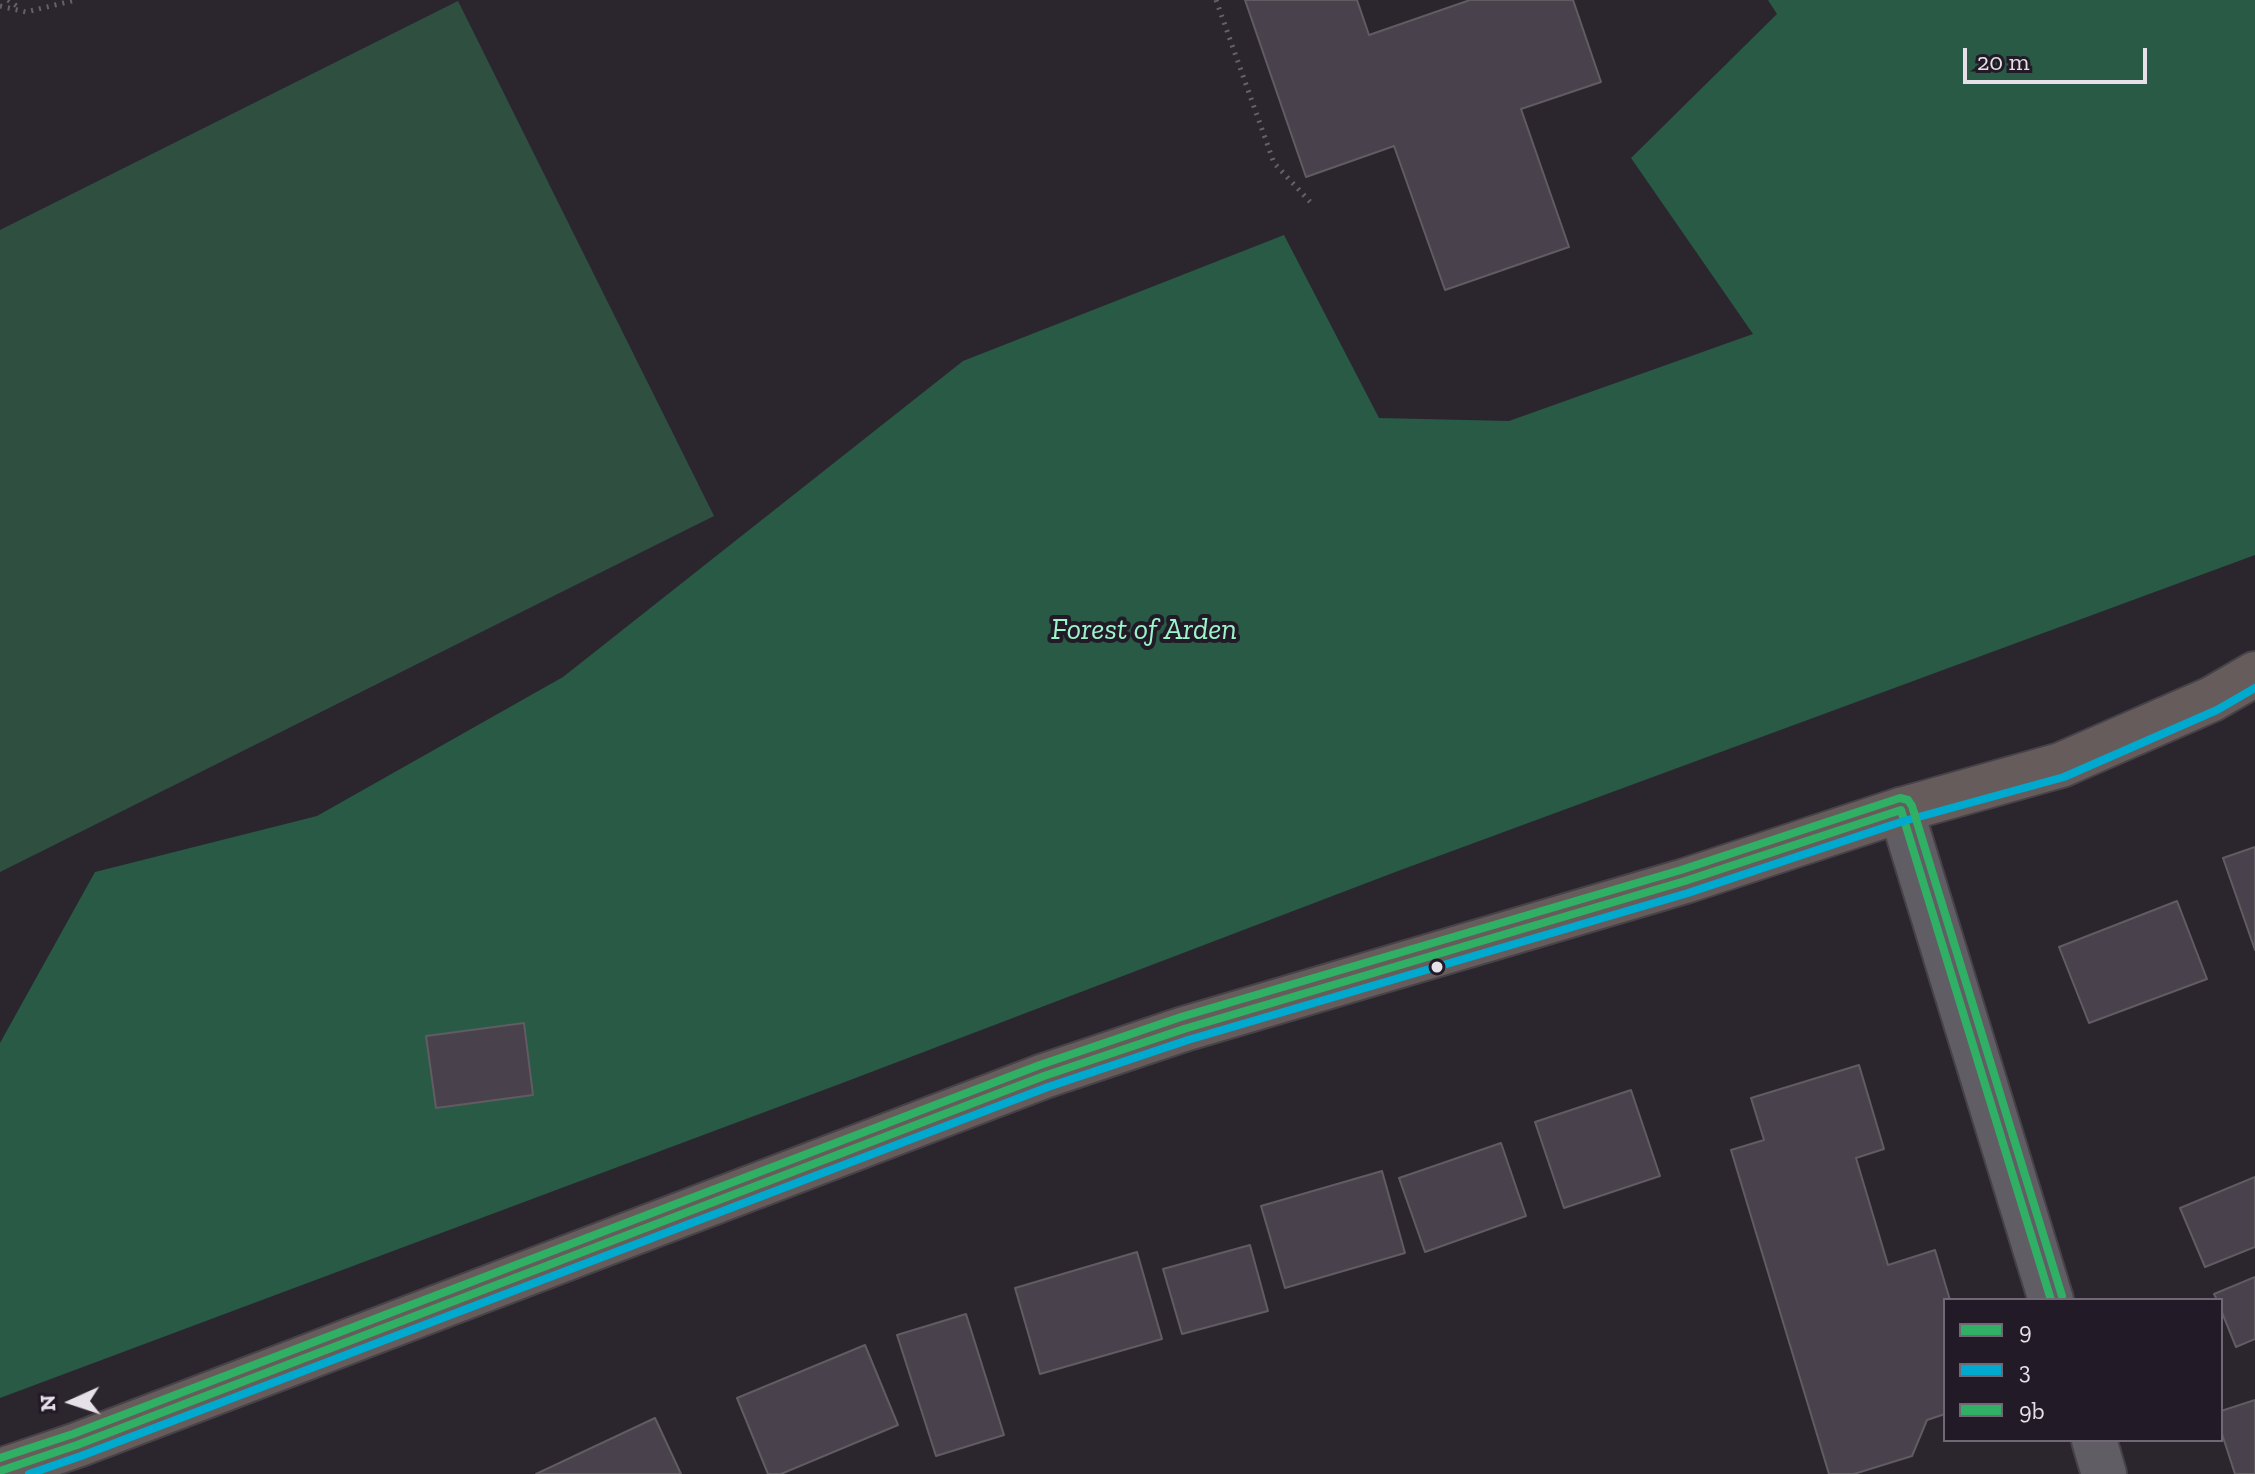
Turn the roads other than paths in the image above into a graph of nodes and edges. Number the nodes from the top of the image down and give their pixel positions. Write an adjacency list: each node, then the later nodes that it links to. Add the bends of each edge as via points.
1 (2255, 674): 2 (main road, via 2212,699 2061,765)
2 (1901, 810): 3 (street); 5 (main road, via 1044,1076)
3 (2050, 1298)
4 (2095, 1442): 6 (street)
5 (0, 1471)
6 (2104, 1474)

